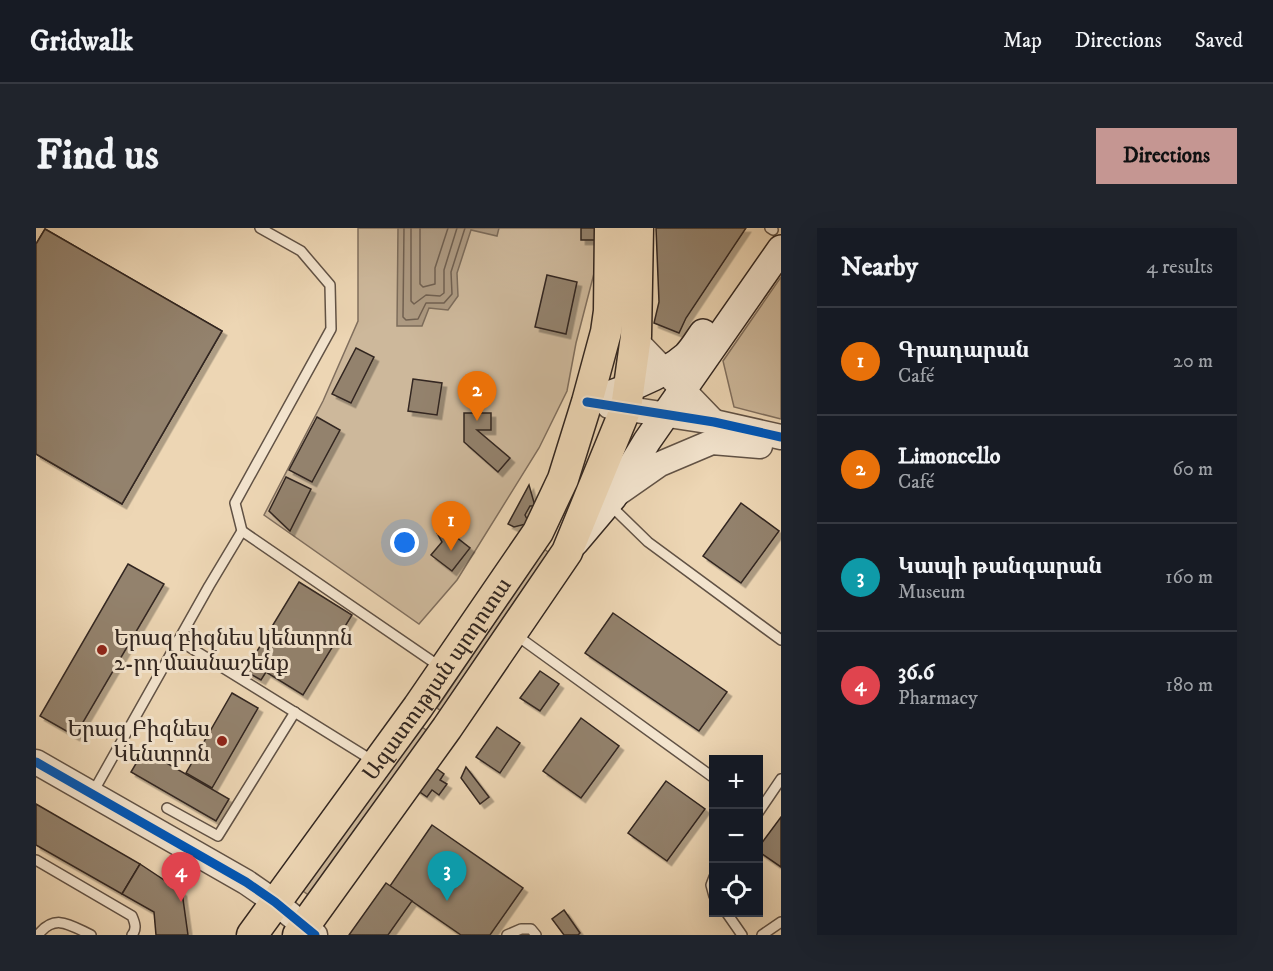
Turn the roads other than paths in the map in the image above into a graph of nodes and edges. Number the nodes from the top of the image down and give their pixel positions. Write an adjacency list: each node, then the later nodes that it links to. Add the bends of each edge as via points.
1 (260, 228): 14 (lane, via 301,251 330,285 331,329 234,503)
2 (610, 228): 8 (main road, Ազատության պողոտա, via 609,311)
3 (638, 228): 5 (main road, Ազատության պողոտա)
4 (775, 234): 6 (main road)
5 (636, 341): 6 (main road, via 656,354 674,357); 7 (main road, Ազատության պողոտա)
6 (682, 371): 7 (main road); 9 (main road); 10 (street, via 697,389)
7 (627, 398): 8 (main road); 9 (street); 16 (main road, Ազատության պողոտա)
8 (587, 402): 15 (main road, Ազատության պողոտա, via 563,479)
9 (666, 415): 10 (street); 13 (main road)
10 (710, 418): 11 (street)
11 (781, 437)
12 (781, 449): 13 (street, via 711,442 660,464)
13 (611, 500): 16 (main road); 19 (lane, via 648,542)
14 (242, 531): 18 (lane); 20 (lane)
15 (538, 532): 16 (main road); 20 (main road, Ազատության պողոտա)
16 (567, 552): 17 (main road, Ազատության պողոտա)
17 (513, 633): 23 (main road, Ազատության պողոտա); 26 (lane)
18 (178, 640): 22 (lane); 29 (lane)
19 (781, 640)
20 (444, 669): 21 (main road, Ազատության պողոտա)
21 (418, 707): 23 (main road); 25 (main road, Ազատության պողոտա)
22 (296, 712): 25 (lane); 30 (lane, via 219,836)
23 (447, 728): 36 (main road, Ազատության պողոտա)
24 (36, 762): 29 (street)
25 (377, 763): 33 (main road, Ազատության պողոտա)
26 (709, 774)
27 (36, 775): 29 (street)
28 (781, 779): 31 (lane)
29 (89, 798): 33 (street, via 246,882)
30 (167, 808)
31 (761, 809)
32 (36, 860): 37 (lane, via 132,916)
33 (272, 906): 36 (street); 40 (main road, Ազատության պողոտա)
34 (729, 917): 43 (lane)
35 (781, 922): 44 (lane)
36 (305, 932)
37 (134, 934)
38 (38, 935): 39 (lane, via 56,921)
39 (91, 935)
40 (252, 935)
41 (507, 935): 42 (lane, via 521,929 531,929)
42 (536, 935)
43 (742, 935)
44 (762, 935)

